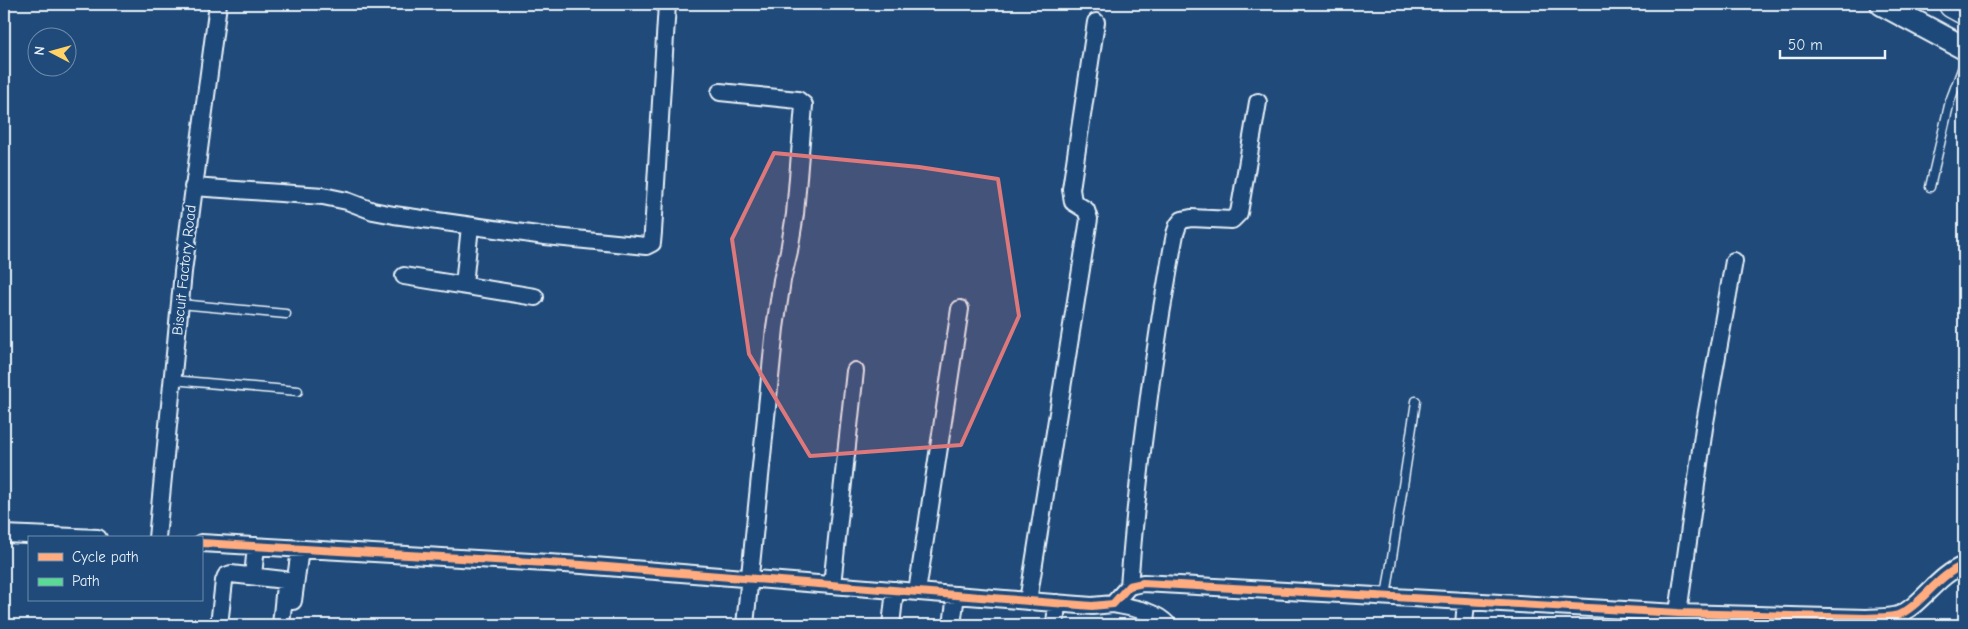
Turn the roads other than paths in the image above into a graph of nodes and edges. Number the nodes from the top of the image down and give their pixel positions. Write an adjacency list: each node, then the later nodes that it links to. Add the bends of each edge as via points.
1 (218, 4): 11 (street, Biscuit Factory Road)
2 (667, 4): 13 (street, via 650,245)
3 (1882, 4): 7 (main road)
4 (1953, 4): 5 (highway)
5 (1964, 10)
6 (1096, 22): 40 (street, via 1071,189 1073,202 1086,210 1089,219)
7 (1964, 48)
8 (1964, 64): 12 (lane, via 1950,101)
9 (720, 92): 33 (street, via 798,100 804,105 794,221 776,320)
10 (1258, 102): 35 (street, via 1239,214 1232,220 1186,219 1178,225 1161,309 1142,440)
11 (193, 186): 13 (street, via 323,196 373,211); 18 (street, Biscuit Factory Road)
12 (1930, 187)
13 (470, 226): 16 (street)
14 (1734, 262): 44 (street, via 1704,428)
15 (404, 276): 16 (street)
16 (464, 285): 17 (street)
17 (535, 297)
18 (180, 304): 20 (lane); 22 (street, Biscuit Factory Road)
19 (960, 309): 37 (street)
20 (286, 314)
21 (855, 371): 34 (street)
22 (172, 380): 23 (lane); 27 (street, Biscuit Factory Road)
23 (298, 391)
24 (1416, 401): 39 (lane)
25 (4, 534): 26 (street)
26 (51, 536)
27 (157, 536)
28 (202, 543): 29 (street)
29 (256, 546): 30 (street); 32 (street)
30 (300, 549): 33 (street); 48 (street)
31 (1964, 565): 45 (street, via 1945,576 1897,615)
32 (254, 576): 46 (street, via 226,576); 47 (street, via 284,580)
33 (749, 578): 34 (street); 49 (street)
34 (832, 585): 36 (street)
35 (1129, 586): 39 (street, via 1143,582); 43 (street)
36 (896, 590): 37 (street); 50 (street)
37 (917, 592): 38 (street)
38 (956, 595): 40 (street); 51 (street)
39 (1386, 597): 41 (street)
40 (1028, 600): 42 (street)
41 (1466, 601): 44 (street); 54 (street)
42 (1057, 603): 43 (street); 52 (street)
43 (1113, 604): 53 (street, via 1142,610 1162,618)
44 (1685, 617): 45 (street)
45 (1757, 620)
46 (219, 625)
47 (282, 625)
48 (290, 625)
49 (745, 625)
50 (891, 625)
51 (952, 625)
52 (1055, 625)
53 (1168, 625)
54 (1464, 625)

